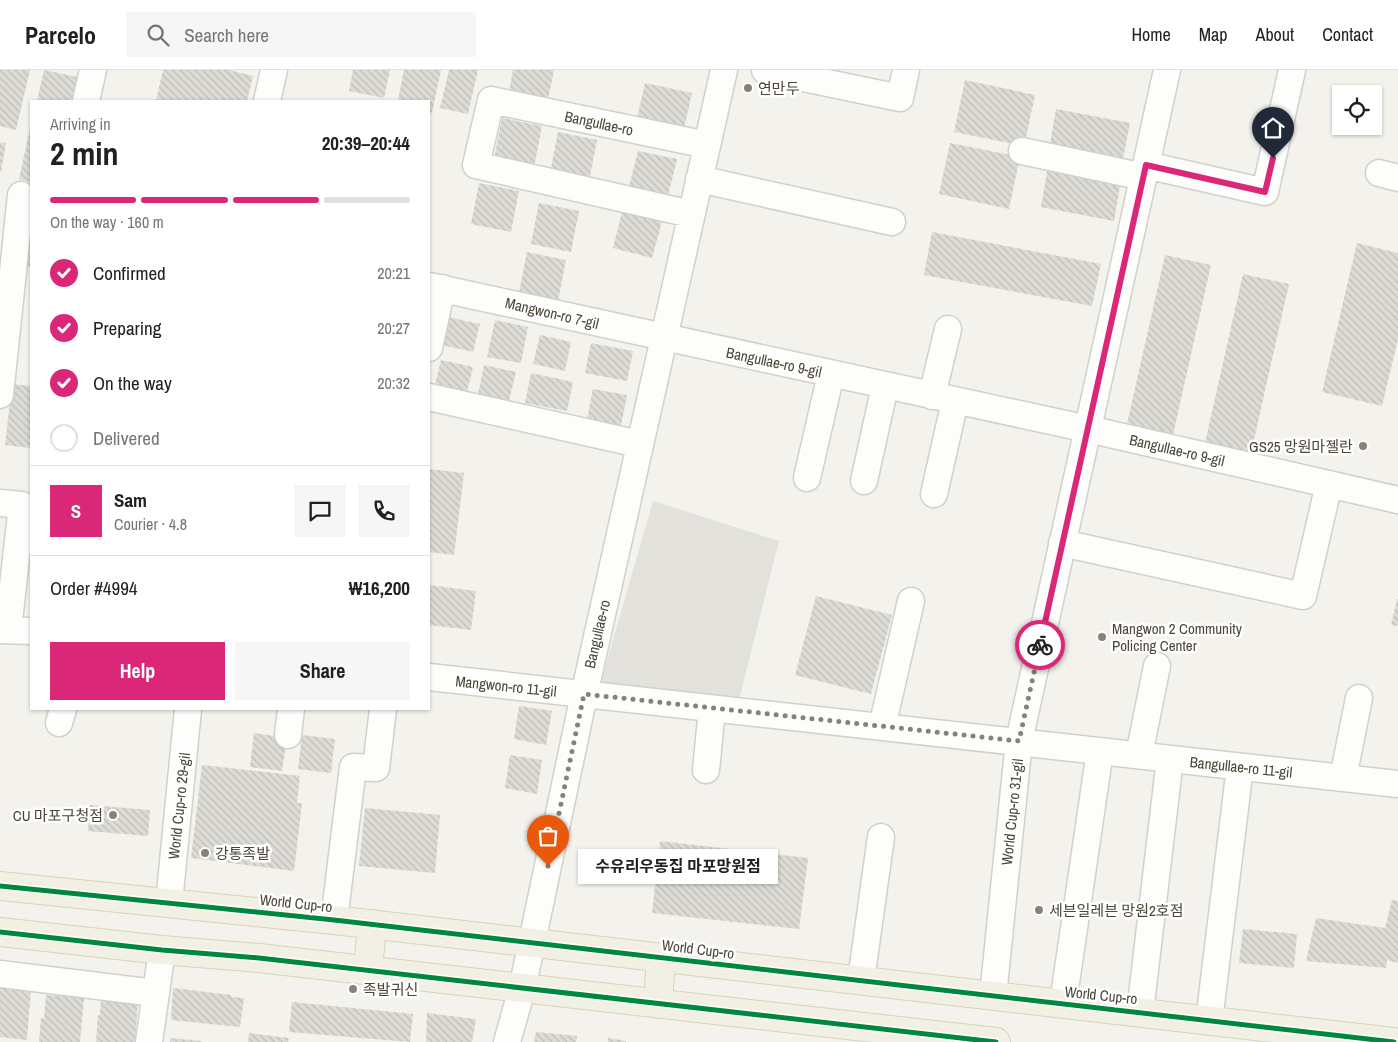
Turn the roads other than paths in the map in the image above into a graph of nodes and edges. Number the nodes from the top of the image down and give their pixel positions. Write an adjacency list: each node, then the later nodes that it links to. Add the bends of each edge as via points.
1 (93, 70): 8 (street)
2 (274, 70): 9 (street)
3 (724, 70): 10 (street, Bangullae-ro)
4 (765, 70): 5 (street, via 900,98)
5 (906, 70)
6 (1167, 70): 12 (street, World Cup-ro 31-gil)
7 (1292, 70): 12 (street, via 1265,192)
8 (86, 100)
9 (268, 100)
10 (706, 145): 13 (street, Bangullae-ro); 15 (street, Bangullae-ro, via 491,100 476,165)
11 (1022, 151): 12 (street)
12 (1145, 171): 26 (street, World Cup-ro 31-gil)
13 (699, 180): 15 (street, Bangullae-ro); 16 (street)
14 (18, 194): 23 (street)
15 (691, 214): 20 (street, Bangullae-ro)
16 (892, 222)
17 (435, 287): 19 (street, Mangwon-ro 7-gil); 20 (street, Mangwon-ro 7-gil)
18 (948, 328): 25 (street)
19 (430, 338)
20 (663, 338): 21 (street, Bangullae-ro 9-gil); 27 (street, Bangullae-ro)
21 (831, 374): 22 (street, Bangullae-ro 9-gil); 28 (street)
22 (885, 386): 25 (street, Bangullae-ro 9-gil); 29 (street)
23 (0, 396)
24 (430, 398): 27 (street)
25 (944, 398): 26 (street, Bangullae-ro 9-gil); 32 (street)
26 (1088, 429): 30 (street, Bangullae-ro 9-gil); 34 (street, World Cup-ro 31-gil)
27 (639, 444): 39 (street, Bangullae-ro)
28 (807, 478)
29 (864, 481)
30 (1329, 484): 31 (street, Bangullae-ro 9-gil); 34 (street, via 1303,596)
31 (1397, 493)
32 (934, 494)
33 (0, 503): 36 (street, via 22,505)
34 (1062, 543): 47 (street, World Cup-ro 31-gil)
35 (911, 601): 45 (street)
36 (13, 630)
37 (1156, 666): 49 (street)
38 (430, 677): 39 (street, Mangwon-ro 11-gil)
39 (584, 694): 41 (street, Bangullae-ro 11-gil); 61 (street, Bangullae-ro)
40 (1359, 698): 53 (street)
41 (712, 708): 45 (street, Bangullae-ro 11-gil); 52 (street)
42 (188, 710): 57 (street, World Cup-ro 29-gil)
43 (291, 710): 46 (street)
44 (383, 710): 58 (street, World Cup-ro, via 376,768 353,767)
45 (882, 726): 47 (street, Bangullae-ro 11-gil)
46 (288, 735)
47 (1019, 741): 48 (street, Bangullae-ro 11-gil); 69 (street, World Cup-ro 31-gil)
48 (1100, 751): 49 (street, Bangullae-ro 11-gil); 70 (street, World Cup-ro)
49 (1139, 755): 50 (street, Bangullae-ro 11-gil)
50 (1170, 759): 51 (street, Bangullae-ro 11-gil); 72 (street, World Cup-ro)
51 (1240, 767): 53 (street, Bangullae-ro 11-gil); 73 (street)
52 (706, 770)
53 (1343, 778): 54 (street, Bangullae-ro 11-gil)
54 (1398, 784)
55 (881, 837): 66 (street)
56 (0, 886): 57 (main road, World Cup-ro)
57 (169, 903): 58 (main road, World Cup-ro)
58 (334, 920): 59 (main road, World Cup-ro)
59 (372, 924): 61 (main road, World Cup-ro); 64 (main road)
60 (0, 932): 62 (main road)
61 (532, 942): 63 (main road, World Cup-ro); 67 (street, Bangullae-ro)
62 (162, 950): 64 (main road); 68 (street)
63 (661, 958): 66 (main road, World Cup-ro); 71 (main road)
64 (368, 970): 67 (main road)
65 (0, 974): 68 (street)
66 (861, 980): 69 (main road, World Cup-ro)
67 (522, 988): 71 (main road); 75 (street, Bangullae-ro)
68 (155, 993): 74 (street)
69 (994, 996): 70 (main road, World Cup-ro)
70 (1063, 1003): 72 (main road, World Cup-ro)
71 (658, 1004): 76 (main road)
72 (1140, 1012): 73 (main road, World Cup-ro)
73 (1209, 1021): 77 (main road, World Cup-ro)
74 (149, 1042)
75 (507, 1042)
76 (990, 1042)
77 (1394, 1042)

